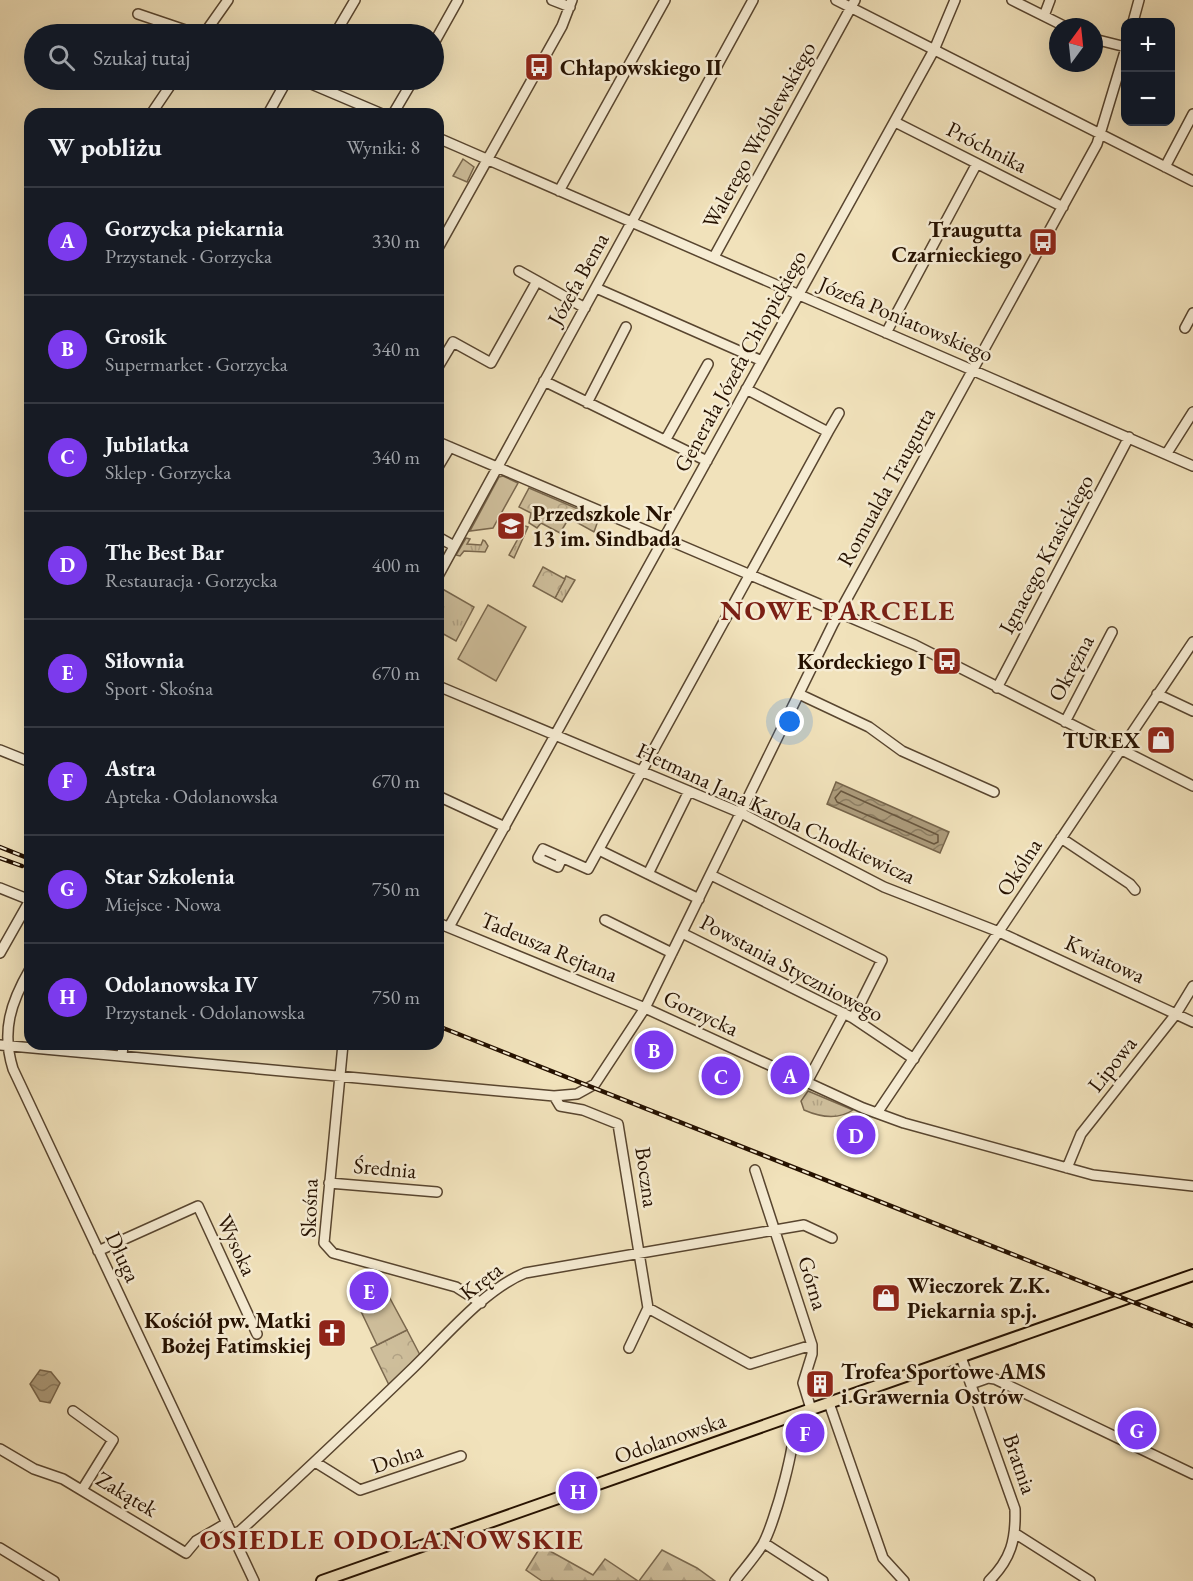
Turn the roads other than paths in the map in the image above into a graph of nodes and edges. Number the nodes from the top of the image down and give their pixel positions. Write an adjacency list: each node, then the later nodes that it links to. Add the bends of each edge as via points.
1 (228, 0): 19 (street)
2 (355, 0): 20 (street)
3 (458, 0): 21 (street)
4 (552, 0): 12 (street)
5 (665, 0): 42 (street)
6 (753, 0): 44 (street, Józefa Bema)
7 (836, 0): 13 (street)
8 (955, 0): 24 (street, Generała Józefa Chłopickiego)
9 (1012, 0): 15 (street)
10 (1050, 0): 15 (street)
11 (1139, 0): 17 (street)
12 (571, 3): 38 (street, via 559,32)
13 (853, 4): 24 (street); 46 (street, Walerego Wróblewskiego)
14 (138, 14): 18 (street)
15 (1044, 16): 16 (street)
16 (1049, 18)
17 (1133, 18)
18 (168, 24)
19 (211, 24)
20 (341, 24)
21 (444, 25)
22 (1103, 42): 23 (street)
23 (1121, 47)
24 (934, 50): 35 (street, Generała Józefa Chłopickiego); 36 (street)
25 (1121, 62): 36 (street, Romualda Traugutta)
26 (167, 90): 30 (street)
27 (282, 90): 31 (street)
28 (324, 90): 32 (street)
29 (407, 90): 33 (street)
30 (155, 108)
31 (272, 108)
32 (356, 108)
33 (397, 108)
34 (1193, 114): 40 (street)
35 (895, 122): 39 (street, Próchnika); 50 (street, Generała Józefa Chłopickiego)
36 (1101, 134): 40 (street); 43 (street, Romualda Traugutta)
37 (444, 141): 38 (street, Józefa Poniatowskiego)
38 (487, 159): 42 (street, Józefa Poniatowskiego); 45 (street)
39 (976, 165): 43 (street, Próchnika); 55 (street)
40 (1165, 167): 41 (street)
41 (1193, 181)
42 (559, 191): 44 (street, Józefa Poniatowskiego)
43 (1063, 207): 59 (street, Romualda Traugutta)
44 (631, 222): 46 (street, Józefa Poniatowskiego); 49 (street, Józefa Bema)
45 (444, 237)
46 (714, 257): 50 (street, Józefa Poniatowskiego)
47 (519, 271): 48 (street)
48 (537, 281): 51 (street); 56 (street, via 491,363 453,342)
49 (596, 288): 51 (street, Józefa Bema); 57 (street)
50 (798, 295): 55 (street, Józefa Poniatowskiego); 57 (street, Generała Józefa Chłopickiego)
51 (585, 308): 60 (street, Józefa Bema)
52 (1193, 313): 54 (street)
53 (626, 327): 62 (street)
54 (1185, 328)
55 (886, 333): 59 (street, Józefa Poniatowskiego)
56 (444, 357)
57 (762, 361): 61 (street, Generała Józefa Chłopickiego)
58 (708, 364): 67 (street)
59 (973, 369): 66 (street, Józefa Poniatowskiego); 80 (street, Romualda Traugutta)
60 (544, 381): 62 (street); 74 (street, Józefa Bema)
61 (746, 389): 65 (street); 72 (street, Generała Józefa Chłopickiego)
62 (587, 403): 67 (street)
63 (1193, 412): 70 (street)
64 (839, 413): 65 (street)
65 (828, 432): 79 (street)
66 (1130, 437): 70 (street, Józefa Poniatowskiego); 83 (street, Ignacego Krasickiego)
67 (666, 439): 72 (street)
68 (444, 444): 69 (street)
69 (450, 447): 71 (street); 74 (street)
70 (1167, 453): 73 (street, Józefa Poniatowskiego)
71 (444, 457)
72 (707, 461): 75 (street, Generała Józefa Chłopickiego)
73 (1193, 466)
74 (497, 467): 75 (street); 77 (street, Józefa Bema)
75 (664, 538): 79 (street); 89 (street, Generała Józefa Chłopickiego)
76 (444, 540): 77 (street)
77 (454, 546): 78 (street, Józefa Bema)
78 (444, 565)
79 (749, 574): 80 (street); 93 (street)
80 (839, 613): 83 (street, via 925,650); 85 (street, Romualda Traugutta)
81 (1112, 632): 88 (street, Okrężna)
82 (1193, 642): 86 (street, Okólna)
83 (997, 688): 88 (street)
84 (444, 689): 89 (street, Hetmana Jana Karola Chodkiewicza)
85 (799, 694): 96 (street, via 869,727 902,751); 98 (street, Romualda Traugutta)
86 (1157, 694): 87 (street); 91 (street, Okólna)
87 (1193, 711)
88 (1065, 722): 91 (street)
89 (555, 735): 93 (street, Hetmana Jana Karola Chodkiewicza); 99 (street, Generała Józefa Chłopickiego)
90 (0, 750): 92 (street)
91 (1120, 751): 94 (street); 100 (street, Okólna)
92 (24, 760)
93 (641, 771): 95 (street, Hetmana Jana Karola Chodkiewicza); 101 (street)
94 (1193, 786)
95 (689, 791): 98 (street, Hetmana Jana Karola Chodkiewicza); 103 (street)
96 (994, 792)
97 (444, 799): 99 (street)
98 (741, 813): 104 (street, Romualda Traugutta); 113 (street, Hetmana Jana Karola Chodkiewicza, via 884,887)
99 (505, 827): 112 (street, Generała Józefa Chłopickiego)
100 (1061, 838): 106 (street); 113 (street, Okólna)
101 (599, 849): 102 (street, via 588,869); 103 (street)
102 (562, 858)
103 (648, 874): 108 (street)
104 (711, 874): 108 (street, Romualda Traugutta); 121 (street, via 882,960)
105 (0, 888): 107 (street)
106 (1135, 890)
107 (24, 898)
108 (699, 899): 114 (street, Romualda Traugutta)
109 (24, 911): 115 (street)
110 (605, 920): 116 (street)
111 (444, 925): 112 (street, Tadeusza Rejtana)
112 (449, 927): 119 (street, Tadeusza Rejtana)
113 (999, 932): 120 (street, Kwiatowa); 129 (street, Okólna)
114 (682, 933): 116 (street, Romualda Traugutta); 121 (street, Powstania Styczniowego)
115 (0, 953)
116 (672, 953): 119 (street, Romualda Traugutta)
117 (24, 980): 123 (street, via 12,1003)
118 (1193, 986): 120 (street, Lipowa)
119 (645, 1008): 131 (street, Gorzycka); 132 (street, Gorzycka, via 595,1084 577,1094)
120 (1176, 1014): 122 (street, Kwiatowa); 134 (street, Lipowa, via 1076,1142)
121 (848, 1016): 129 (street, Powstania Styczniowego); 131 (street)
122 (1193, 1022)
123 (4, 1046): 124 (street, Gorzycka); 141 (street, Długa)
124 (24, 1048)
125 (51, 1050): 128 (street, Gorzycka)
126 (122, 1050): 128 (street)
127 (342, 1050): 130 (street, Skośna)
128 (122, 1056): 130 (street, Gorzycka)
129 (914, 1059): 133 (street, Okólna)
130 (340, 1076): 132 (street, Gorzycka); 136 (street, Skośna)
131 (807, 1082): 133 (street, Gorzycka)
132 (554, 1096): 142 (street, Boczna, via 560,1106 618,1124)
133 (877, 1113): 134 (street, Gorzycka)
134 (1067, 1168): 137 (street, Gorzycka)
135 (755, 1170): 139 (street, Górna)
136 (329, 1183): 138 (street, Średnia); 144 (street, Skośna, via 324,1243 333,1253 456,1287)
137 (1193, 1186)
138 (437, 1192)
139 (776, 1230): 140 (street, Kręta, via 804,1225); 142 (street, Kręta); 147 (street, Górna)
140 (832, 1238)
141 (98, 1251): 146 (street, Wysoka, via 198,1206); 160 (street, Długa)
142 (639, 1254): 144 (street, Kręta, via 525,1273 513,1277); 145 (street, Boczna)
143 (1193, 1275): 149 (main road, Odolanowska)
144 (481, 1303): 157 (street, Kręta)
145 (648, 1308): 147 (street, via 750,1364); 148 (street)
146 (257, 1334)
147 (812, 1345): 152 (street, Górna, via 802,1383)
148 (629, 1348)
149 (961, 1357): 150 (street, Bratnia); 151 (main road, Odolanowska)
150 (971, 1384): 158 (street, via 995,1379); 162 (street, Bratnia, via 1016,1509)
151 (829, 1403): 152 (main road, Odolanowska); 170 (street, via 883,1558)
152 (811, 1409): 154 (main road, Odolanowska)
153 (73, 1411): 159 (street, via 113,1440)
154 (793, 1415): 163 (street, via 796,1424 788,1466); 167 (main road, Odolanowska)
155 (0, 1449): 159 (street, Zakątek)
156 (461, 1456): 157 (street, Dolna, via 360,1490)
157 (315, 1462): 161 (street, Kręta)
158 (1193, 1474)
159 (82, 1490): 160 (street, Zakątek, via 186,1553 196,1541)
160 (227, 1523): 161 (street, Długa)
161 (232, 1534): 166 (street, Długa)
162 (1016, 1534): 171 (street, Bratnia, via 1012,1551); 172 (street)
163 (764, 1543): 168 (street); 169 (street)
164 (0, 1548): 165 (street)
165 (54, 1581)
166 (254, 1581)
167 (322, 1581)
168 (735, 1581)
169 (823, 1581)
170 (904, 1581)
171 (989, 1581)
172 (1090, 1581)

